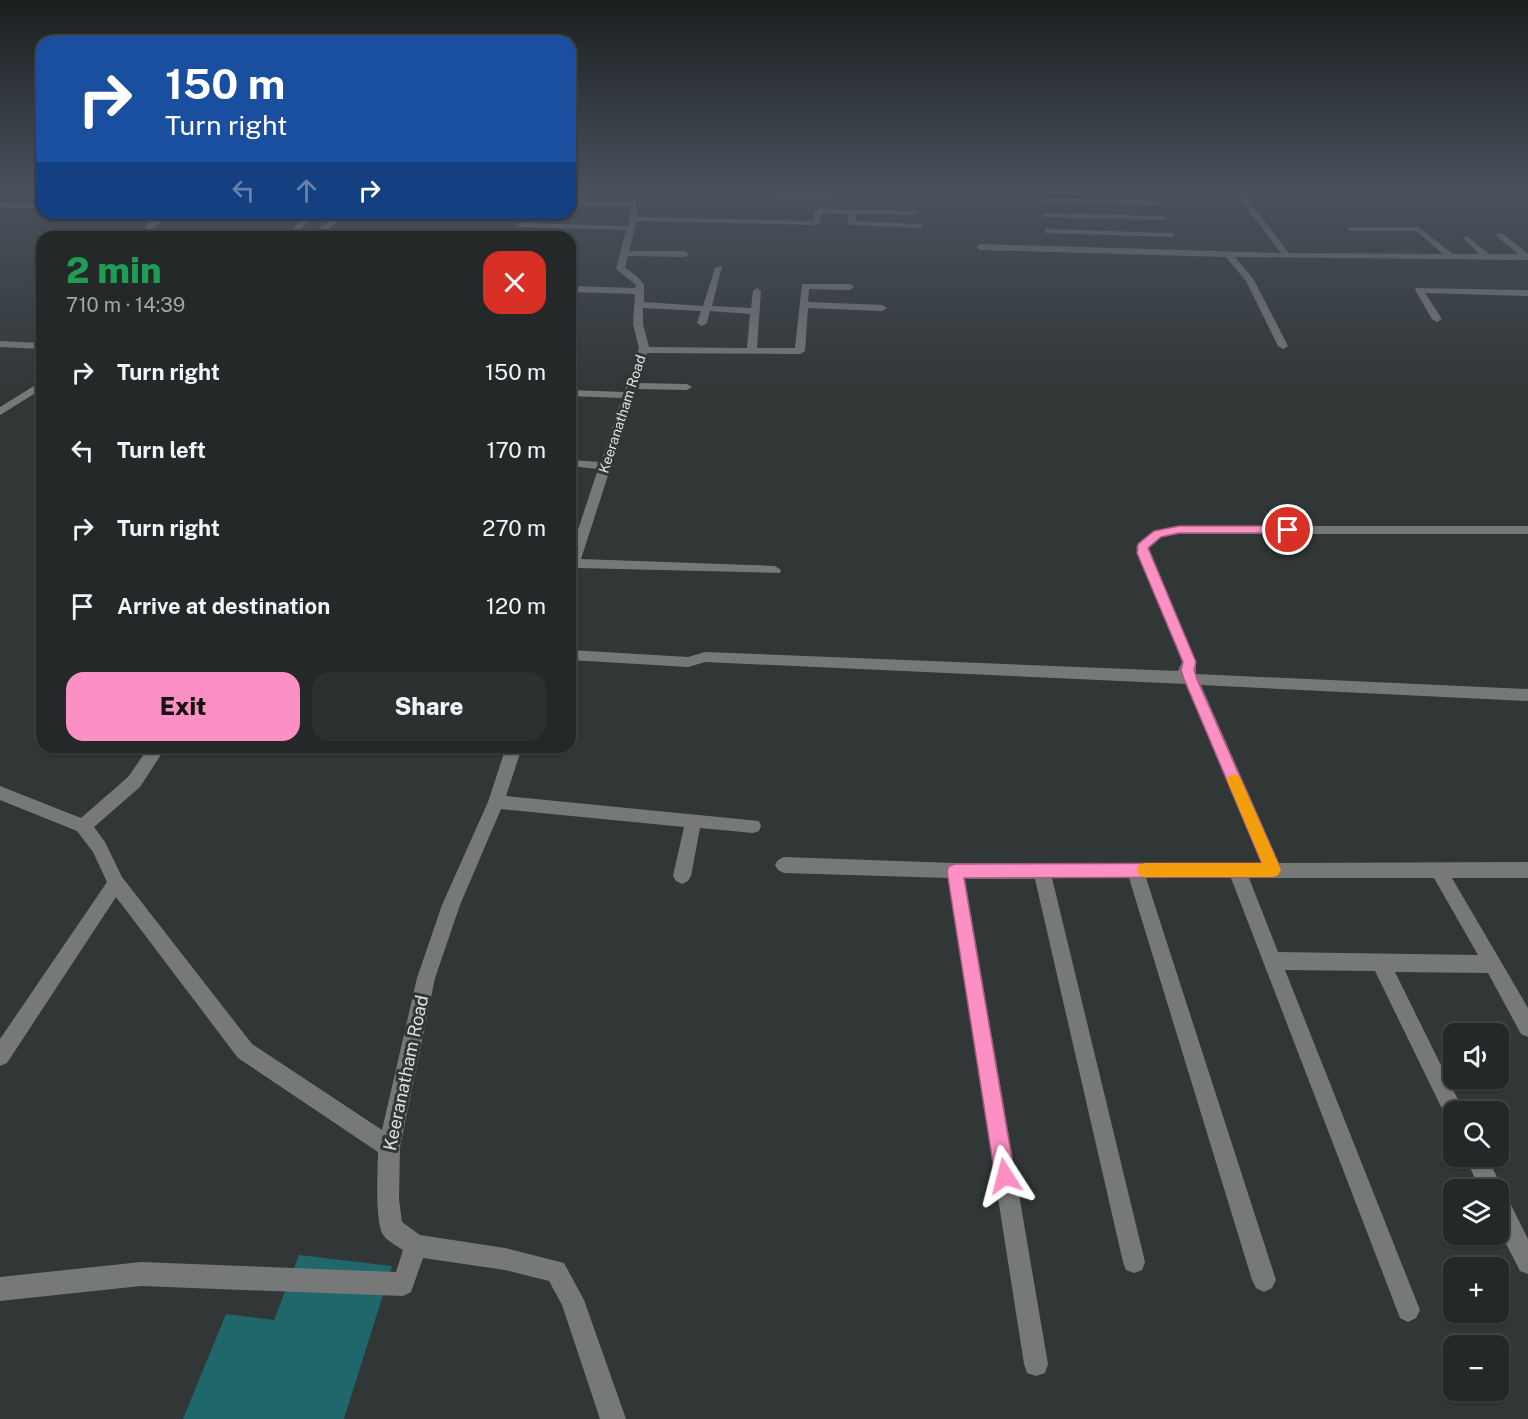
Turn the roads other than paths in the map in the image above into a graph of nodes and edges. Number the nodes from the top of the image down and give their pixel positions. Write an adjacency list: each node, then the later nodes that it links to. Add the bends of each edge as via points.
1 (622, 258): 6 (street, via 620,269 634,278 640,285)
2 (1232, 258): 17 (street, via 1250,280)
3 (719, 268): 11 (street)
4 (850, 287): 10 (street, via 805,286)
5 (576, 289): 6 (street)
6 (639, 291): 9 (street, Keeranatham Road)
7 (757, 291): 13 (street)
8 (1528, 293): 14 (street, via 1419,290)
9 (639, 305): 11 (street); 19 (street, Keeranatham Road, via 638,324)
10 (804, 305): 12 (street); 20 (street, via 800,351)
11 (706, 308): 13 (street); 15 (street)
12 (882, 308)
13 (755, 311): 20 (street)
14 (1437, 319)
15 (702, 323)
16 (36, 346): 18 (street)
17 (1283, 346)
18 (3, 347)
19 (644, 350): 20 (street); 23 (street, Keeranatham Road)
20 (752, 351)
21 (687, 387): 23 (street)
22 (36, 389): 25 (street, via 26,397)
23 (630, 391): 24 (street); 28 (street, Keeranatham Road)
24 (576, 393)
25 (5, 403): 26 (street)
26 (0, 412)
27 (576, 464): 28 (street)
28 (605, 466): 32 (street, Keeranatham Road)
29 (1528, 530): 30 (street, via 1179,530)
30 (1153, 537): 31 (street); 36 (street, via 1142,547 1143,553 1189,662)
31 (1528, 537)
32 (576, 551)
33 (576, 566): 34 (street)
34 (775, 570)
35 (576, 655): 36 (street, via 688,662 705,657 1174,678)
36 (1189, 675): 37 (street); 49 (street)
37 (1528, 695)
38 (154, 753): 43 (street, via 134,782)
39 (512, 753): 41 (street, Keeranatham Road)
40 (0, 793): 43 (street)
41 (496, 802): 42 (street); 61 (street, Keeranatham Road, via 451,905 426,978)
42 (693, 821): 44 (street); 53 (street)
43 (83, 826): 54 (street, via 99,847)
44 (753, 826)
45 (784, 865): 51 (street)
46 (1438, 869): 49 (street); 50 (street); 57 (street)
47 (1136, 870): 48 (street); 52 (street); 66 (street)
48 (1237, 870): 49 (street); 55 (street)
49 (1273, 870)
50 (1528, 870)
51 (955, 871): 52 (street); 69 (street)
52 (1042, 871): 64 (street)
53 (682, 876)
54 (116, 883): 59 (street); 61 (street, via 245,1051)
55 (1273, 961): 56 (street); 68 (street)
56 (1380, 962): 57 (street); 60 (street)
57 (1493, 964): 58 (street)
58 (1528, 1027)
59 (0, 1056)
60 (1449, 1101)
61 (389, 1147): 63 (street, Keeranatham Road, via 392,1228)
62 (1509, 1225): 65 (street)
63 (416, 1246): 67 (street, via 403,1284 141,1274); 70 (street, Keeranatham Road, via 556,1271 572,1300)
64 (1134, 1262)
65 (1528, 1263)
66 (1264, 1280)
67 (0, 1288)
68 (1408, 1310)
69 (1036, 1364)
70 (613, 1419)

